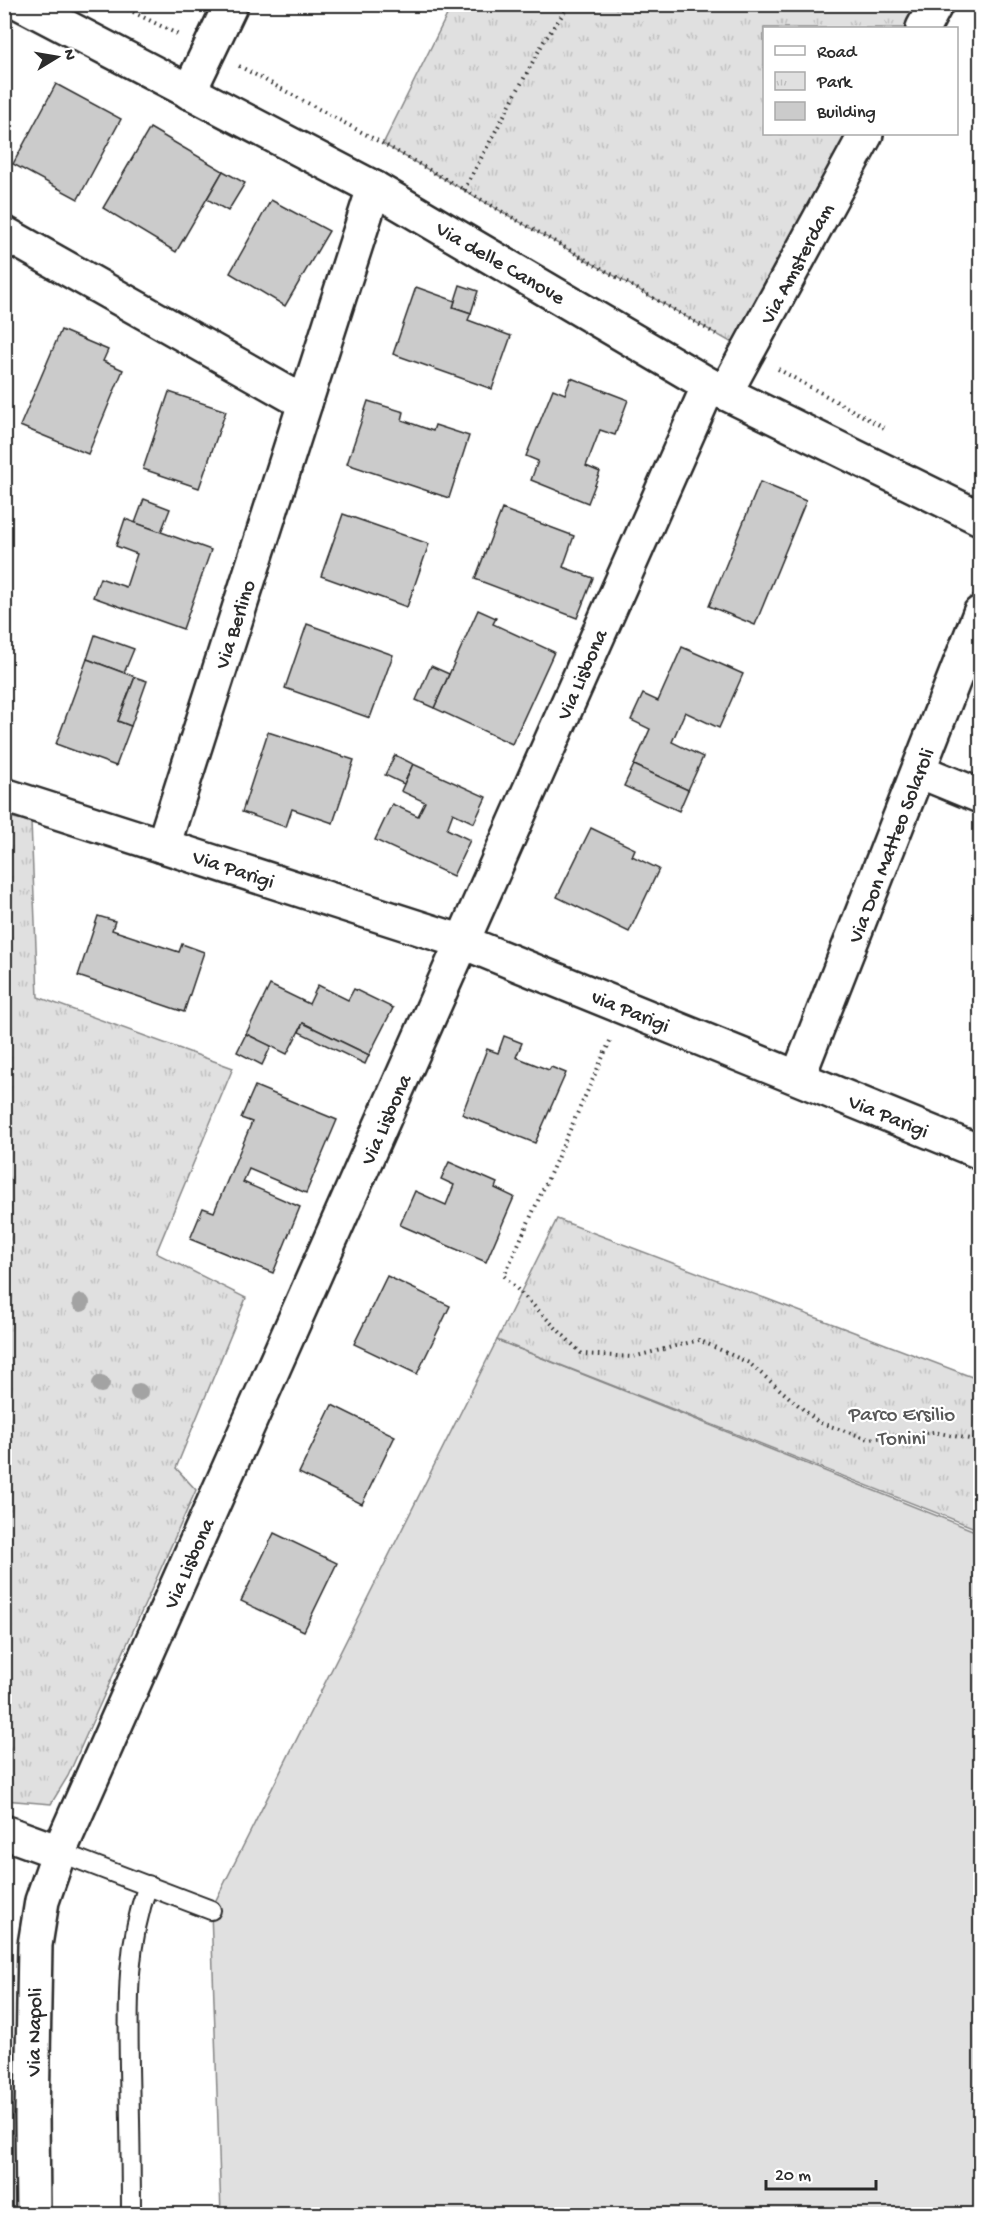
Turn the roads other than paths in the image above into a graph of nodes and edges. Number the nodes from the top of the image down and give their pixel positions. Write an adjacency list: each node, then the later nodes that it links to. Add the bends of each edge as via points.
1 (22, 4): 5 (street, Via delle Canove)
2 (231, 4): 5 (street)
3 (936, 4): 4 (street)
4 (924, 27)
5 (189, 92): 7 (street, Via delle Canove)
6 (865, 135): 9 (street, Via Amsterdam, via 748,352)
7 (374, 188): 9 (street, Via delle Canove); 10 (street, Via Berlino)
8 (4, 233): 10 (street)
9 (717, 389): 11 (street, Via delle Canove); 17 (street, Via Lisbona)
10 (305, 403): 16 (street, Via Berlino)
11 (981, 518)
12 (981, 612): 13 (street, Via Don Matteo Solaroli)
13 (919, 771): 15 (street); 18 (street, Via Don Matteo Solaroli)
14 (4, 795): 16 (street, Via Parigi)
15 (981, 796)
16 (163, 846): 17 (street, Via Parigi)
17 (464, 942): 18 (street, via Parigi); 21 (street, Via Lisbona)
18 (798, 1077): 19 (street, Via Parigi)
19 (981, 1152)
20 (4, 1832): 21 (street)
21 (59, 1852): 22 (lane); 24 (street, Via Napoli, via 42,1901 35,1945)
22 (148, 1886): 23 (lane); 26 (lane, via 130,1952)
23 (211, 1910)
24 (18, 2111): 25 (street, Via Napoli)
25 (33, 2214)
26 (131, 2214)

